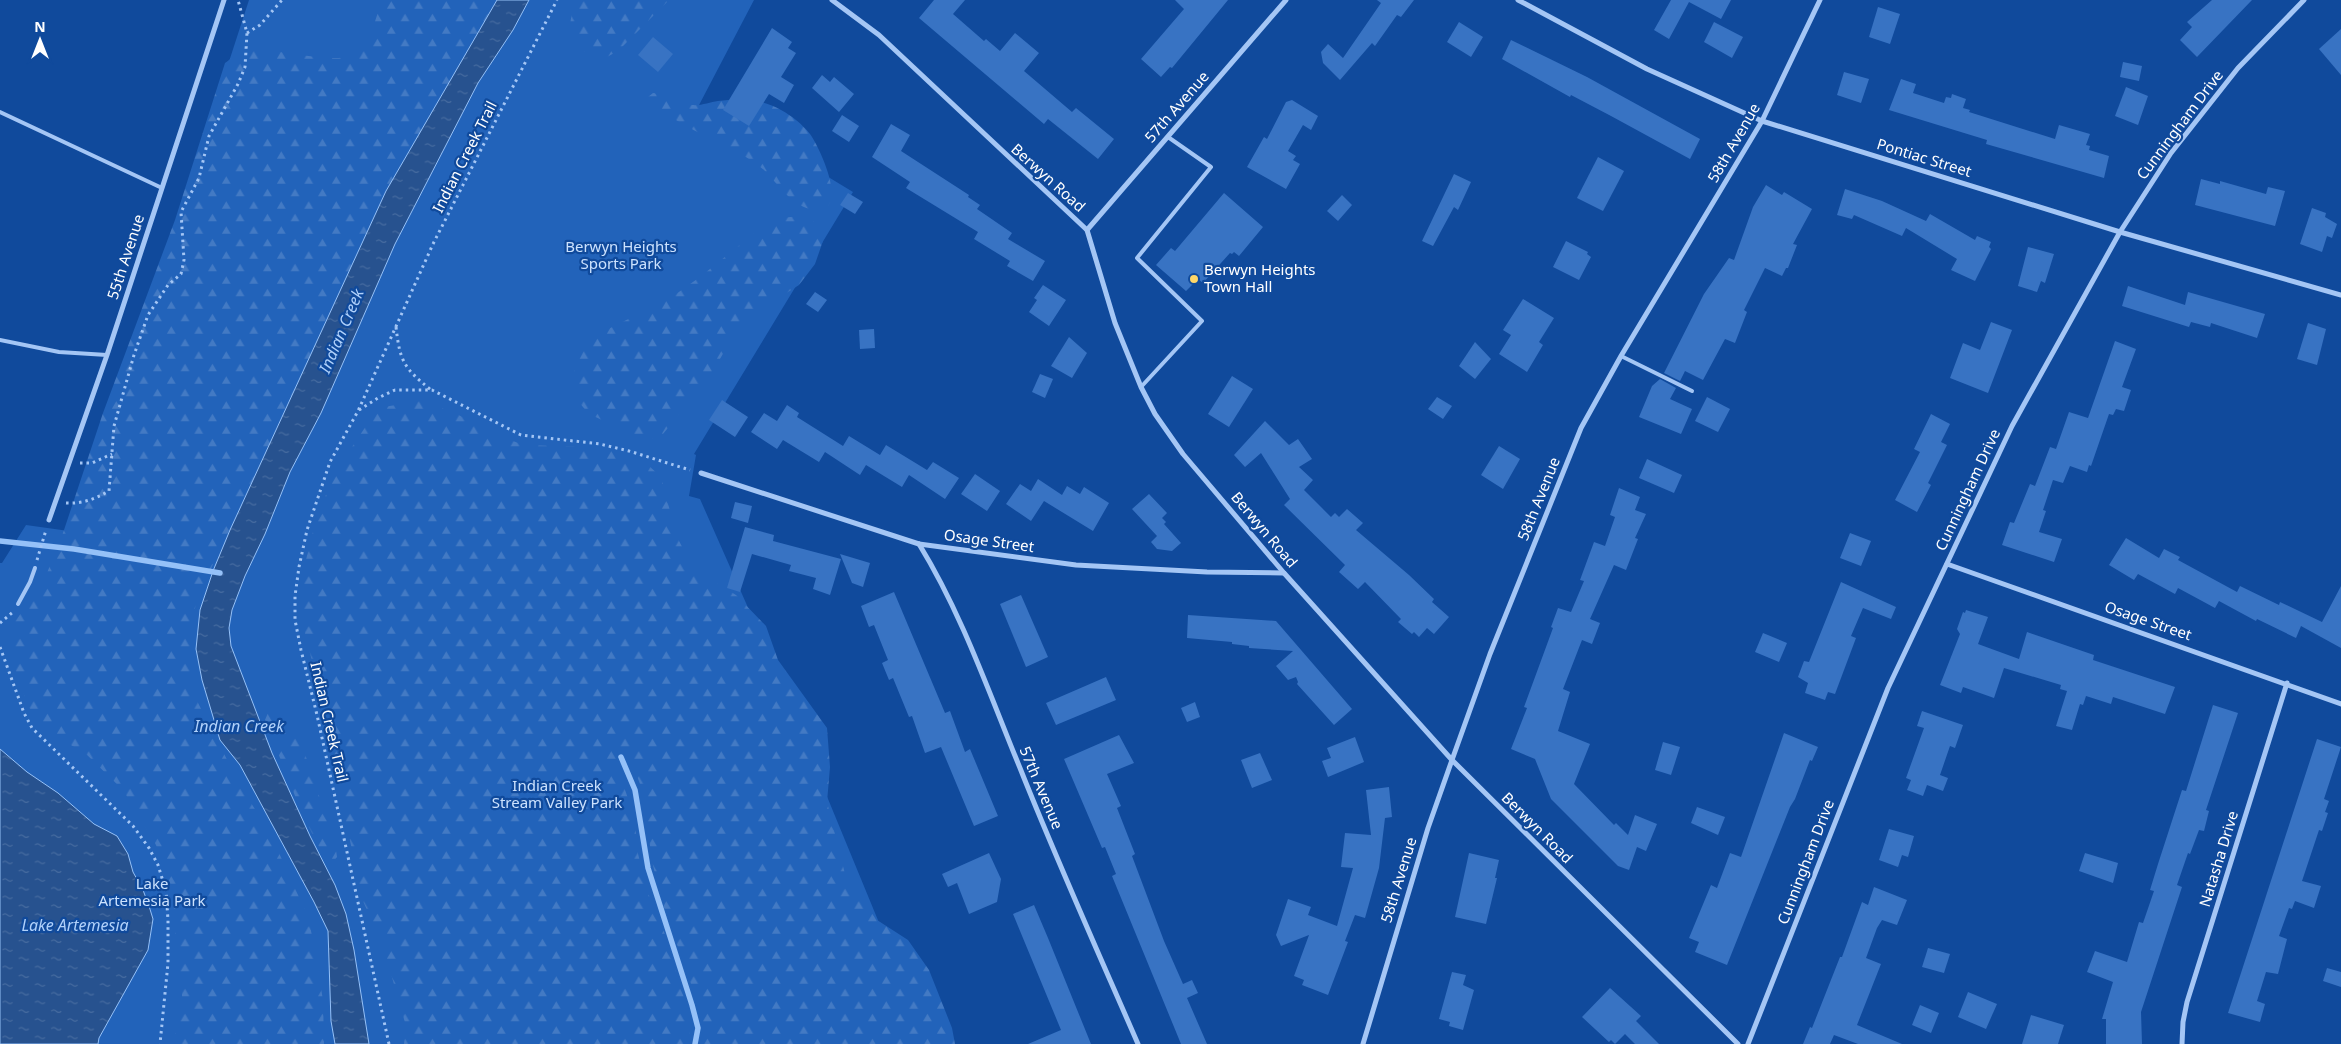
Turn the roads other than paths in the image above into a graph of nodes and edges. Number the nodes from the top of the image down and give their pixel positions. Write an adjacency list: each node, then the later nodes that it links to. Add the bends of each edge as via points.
1 (224, 0): 10 (street, 55th Avenue)
2 (832, 0): 11 (street, Berwyn Road, via 879,35)
3 (1286, 0): 9 (street, 57th Avenue)
4 (1518, 0): 8 (street, Pontiac Street, via 1647,69)
5 (1820, 0): 8 (street, 58th Avenue)
6 (2304, 0): 12 (street, Cunningham Drive, via 2232,76 2171,153)
7 (0, 112): 10 (lane)
8 (1762, 121): 12 (street, Pontiac Street); 16 (street, 58th Avenue)
9 (1168, 136): 11 (street, 57th Avenue); 17 (lane, via 1211,167 1137,258 1202,321)
10 (162, 188): 15 (street, 55th Avenue)
11 (1086, 230): 17 (street, Berwyn Road, via 1115,323)
12 (2120, 232): 13 (street, Pontiac Street); 22 (street, Cunningham Drive, via 2012,426)
13 (2341, 295)
14 (0, 340): 15 (lane, via 59,352)
15 (107, 355): 20 (street, 55th Avenue)
16 (1621, 356): 18 (lane); 28 (street, 58th Avenue, via 1581,428 1490,654)
17 (1141, 387): 24 (street, Berwyn Road, via 1168,434)
18 (1692, 391)
19 (701, 473): 21 (street, Osage Street)
20 (49, 520)
21 (919, 544): 24 (street, Osage Street, via 1076,565); 29 (street, 57th Avenue, via 940,578 957,616)
22 (1947, 564): 26 (street, Osage Street); 32 (street, Cunningham Drive, via 1888,688)
23 (34, 568): 25 (lane)
24 (1284, 573): 28 (street, Berwyn Road)
25 (18, 604)
26 (2287, 683): 27 (street, Osage Street); 33 (street, Natasha Drive, via 2187,1002)
27 (2341, 704)
28 (1452, 760): 30 (street, 58th Avenue, via 1428,828); 31 (street, Berwyn Road)
29 (1138, 1044)
30 (1363, 1044)
31 (1738, 1044)
32 (1748, 1044)
33 (2182, 1044)

